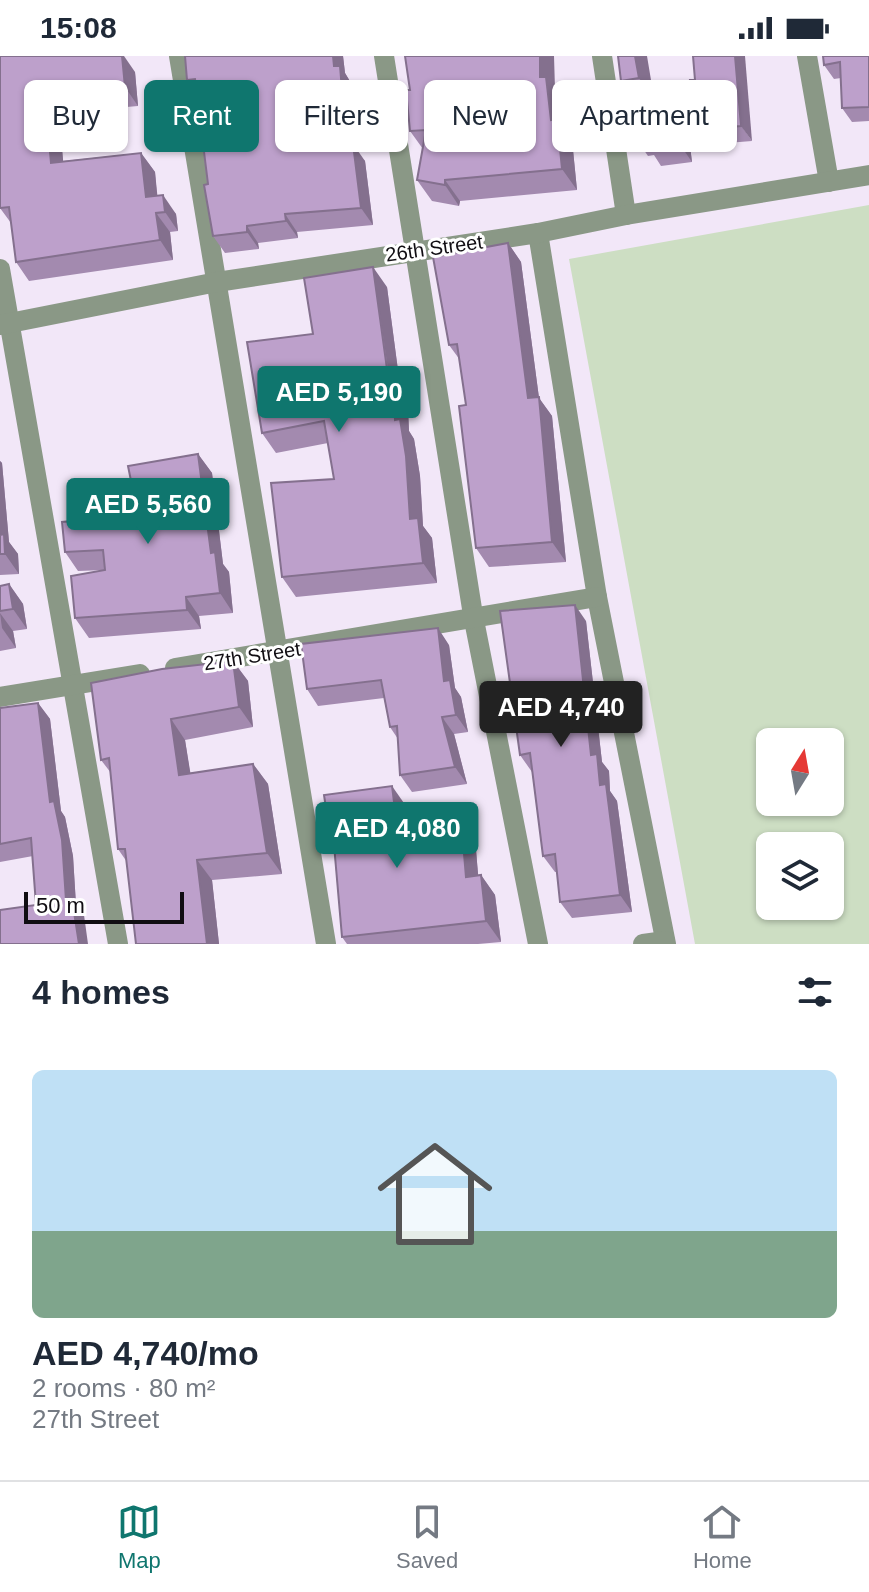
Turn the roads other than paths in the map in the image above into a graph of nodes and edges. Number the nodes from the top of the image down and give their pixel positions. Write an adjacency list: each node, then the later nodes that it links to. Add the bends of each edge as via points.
1 (179, 56): 11 (street)
2 (384, 56): 9 (street)
3 (602, 56): 7 (street)
4 (807, 56): 6 (street)
5 (869, 175): 6 (street, 26th Street)
6 (829, 182): 7 (street, 26th Street)
7 (626, 215): 8 (street, 26th Street)
8 (538, 233): 9 (street, 26th Street); 13 (street)
9 (416, 250): 11 (street, 26th Street); 14 (street)
10 (0, 269): 12 (street)
11 (217, 282): 12 (street, 26th Street); 15 (street)
12 (5, 324): 16 (street)
13 (597, 597): 14 (street, 27th Street); 18 (street)
14 (473, 615): 15 (street, 27th Street); 21 (street)
15 (278, 652): 16 (street, 27th Street); 20 (street)
16 (72, 685): 17 (street, 27th Street); 19 (street)
17 (0, 697)
18 (666, 942): 22 (street)
19 (118, 944)
20 (326, 944)
21 (538, 944)
22 (643, 944)

